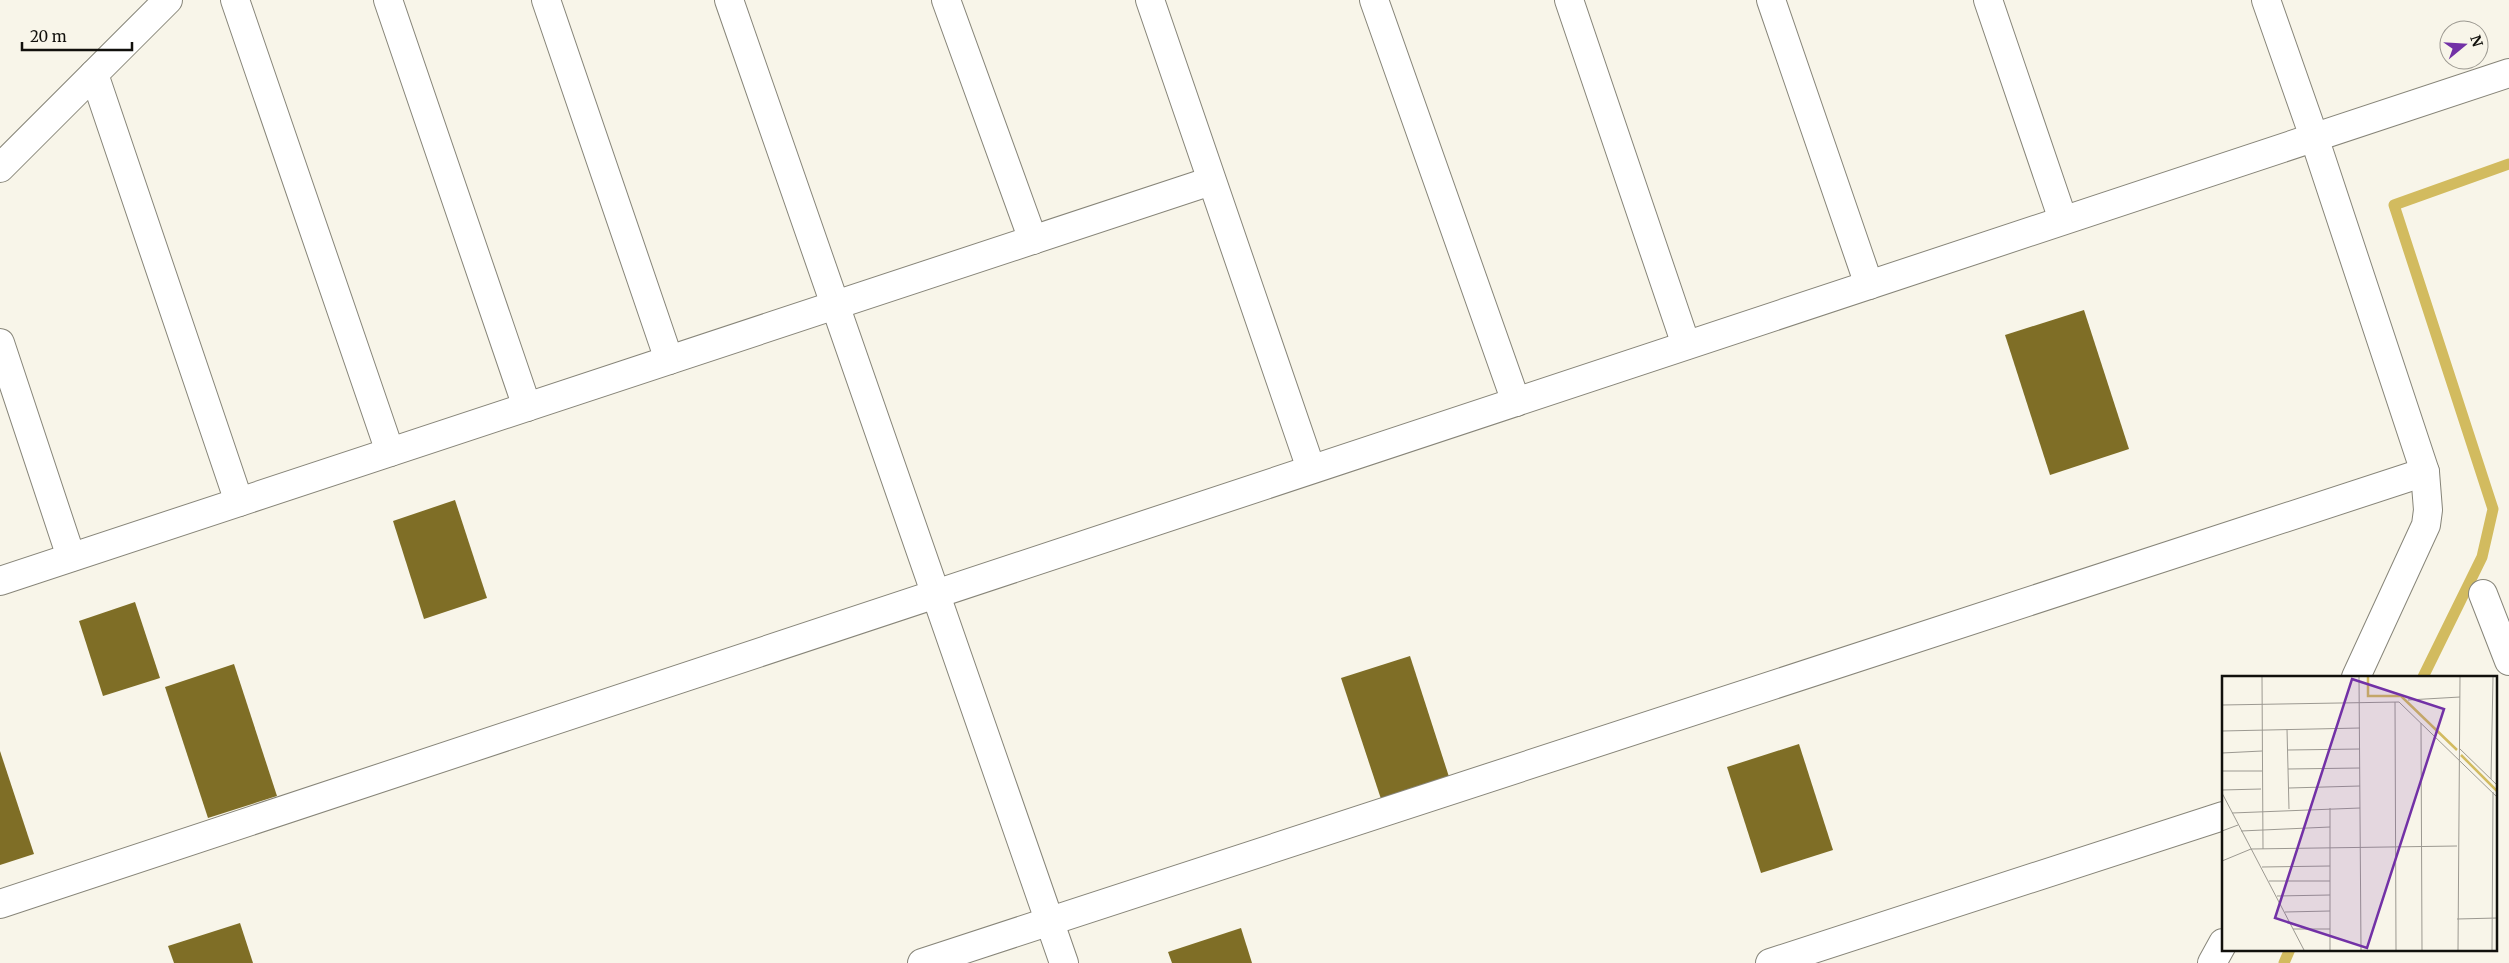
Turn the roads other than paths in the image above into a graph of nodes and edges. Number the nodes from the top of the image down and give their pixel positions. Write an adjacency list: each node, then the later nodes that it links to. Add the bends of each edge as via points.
1 (168, 0): 14 (street)
2 (234, 0): 27 (street)
3 (388, 0): 26 (street)
4 (546, 0): 24 (street)
5 (728, 0): 21 (street)
6 (946, 0): 19 (street)
7 (1150, 0): 17 (street)
8 (1374, 0): 25 (street)
9 (1569, 0): 23 (street)
10 (1771, 0): 20 (street)
11 (1988, 0): 18 (street)
12 (2266, 0): 15 (street)
13 (2509, 73): 15 (street)
14 (94, 74): 16 (street); 30 (street)
15 (2314, 137): 18 (street); 29 (street)
16 (0, 168)
17 (1211, 181): 19 (street); 28 (street)
18 (2064, 220): 20 (street)
19 (1033, 240): 21 (street)
20 (1869, 285): 23 (street)
21 (834, 306): 24 (street); 33 (street)
22 (0, 343): 31 (street)
23 (1686, 345): 25 (street)
24 (669, 360): 26 (street)
25 (1516, 402): 28 (street)
26 (527, 407): 27 (street)
27 (390, 452): 30 (street)
28 (1310, 469): 33 (street)
29 (2425, 472): 36 (street, via 2426,525); 39 (street)
30 (239, 502): 31 (street)
31 (71, 557): 32 (street)
32 (0, 581)
33 (936, 594): 38 (street); 39 (street)
34 (2483, 594): 35 (street)
35 (2509, 661)
36 (2356, 676)
37 (2222, 816): 43 (street)
38 (0, 904)
39 (1050, 920): 41 (street); 42 (street)
40 (2222, 945): 44 (street)
41 (922, 963)
42 (1064, 963)
43 (1770, 963)
44 (2212, 963)

